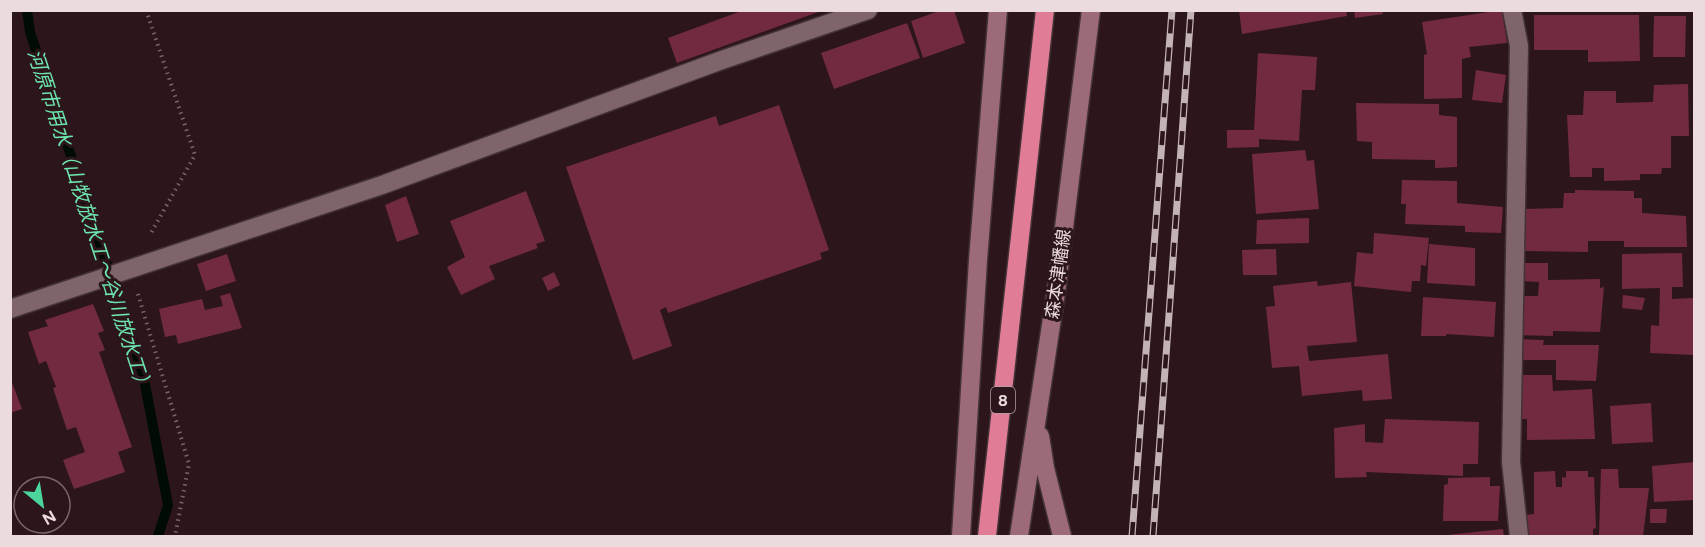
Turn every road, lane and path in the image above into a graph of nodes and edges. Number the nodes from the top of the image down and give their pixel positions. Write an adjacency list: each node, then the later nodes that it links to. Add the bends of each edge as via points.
1 (146, 10): 7 (path, via 195,155)
2 (868, 10): 7 (street, via 382,185)
3 (998, 10): 10 (main road)
4 (1045, 10): 12 (highway, 8)
5 (1091, 10): 9 (main road, 森本津幡線)
6 (1512, 10): 15 (street, via 1519,46 1511,462)
7 (126, 271): 8 (street); 11 (path, via 189,464)
8 (10, 309)
9 (1037, 417): 13 (main road, 森本津幡線); 14 (main road)
10 (959, 536)
11 (175, 537)
12 (987, 537)
13 (1019, 537)
14 (1062, 537)
15 (1519, 537)

